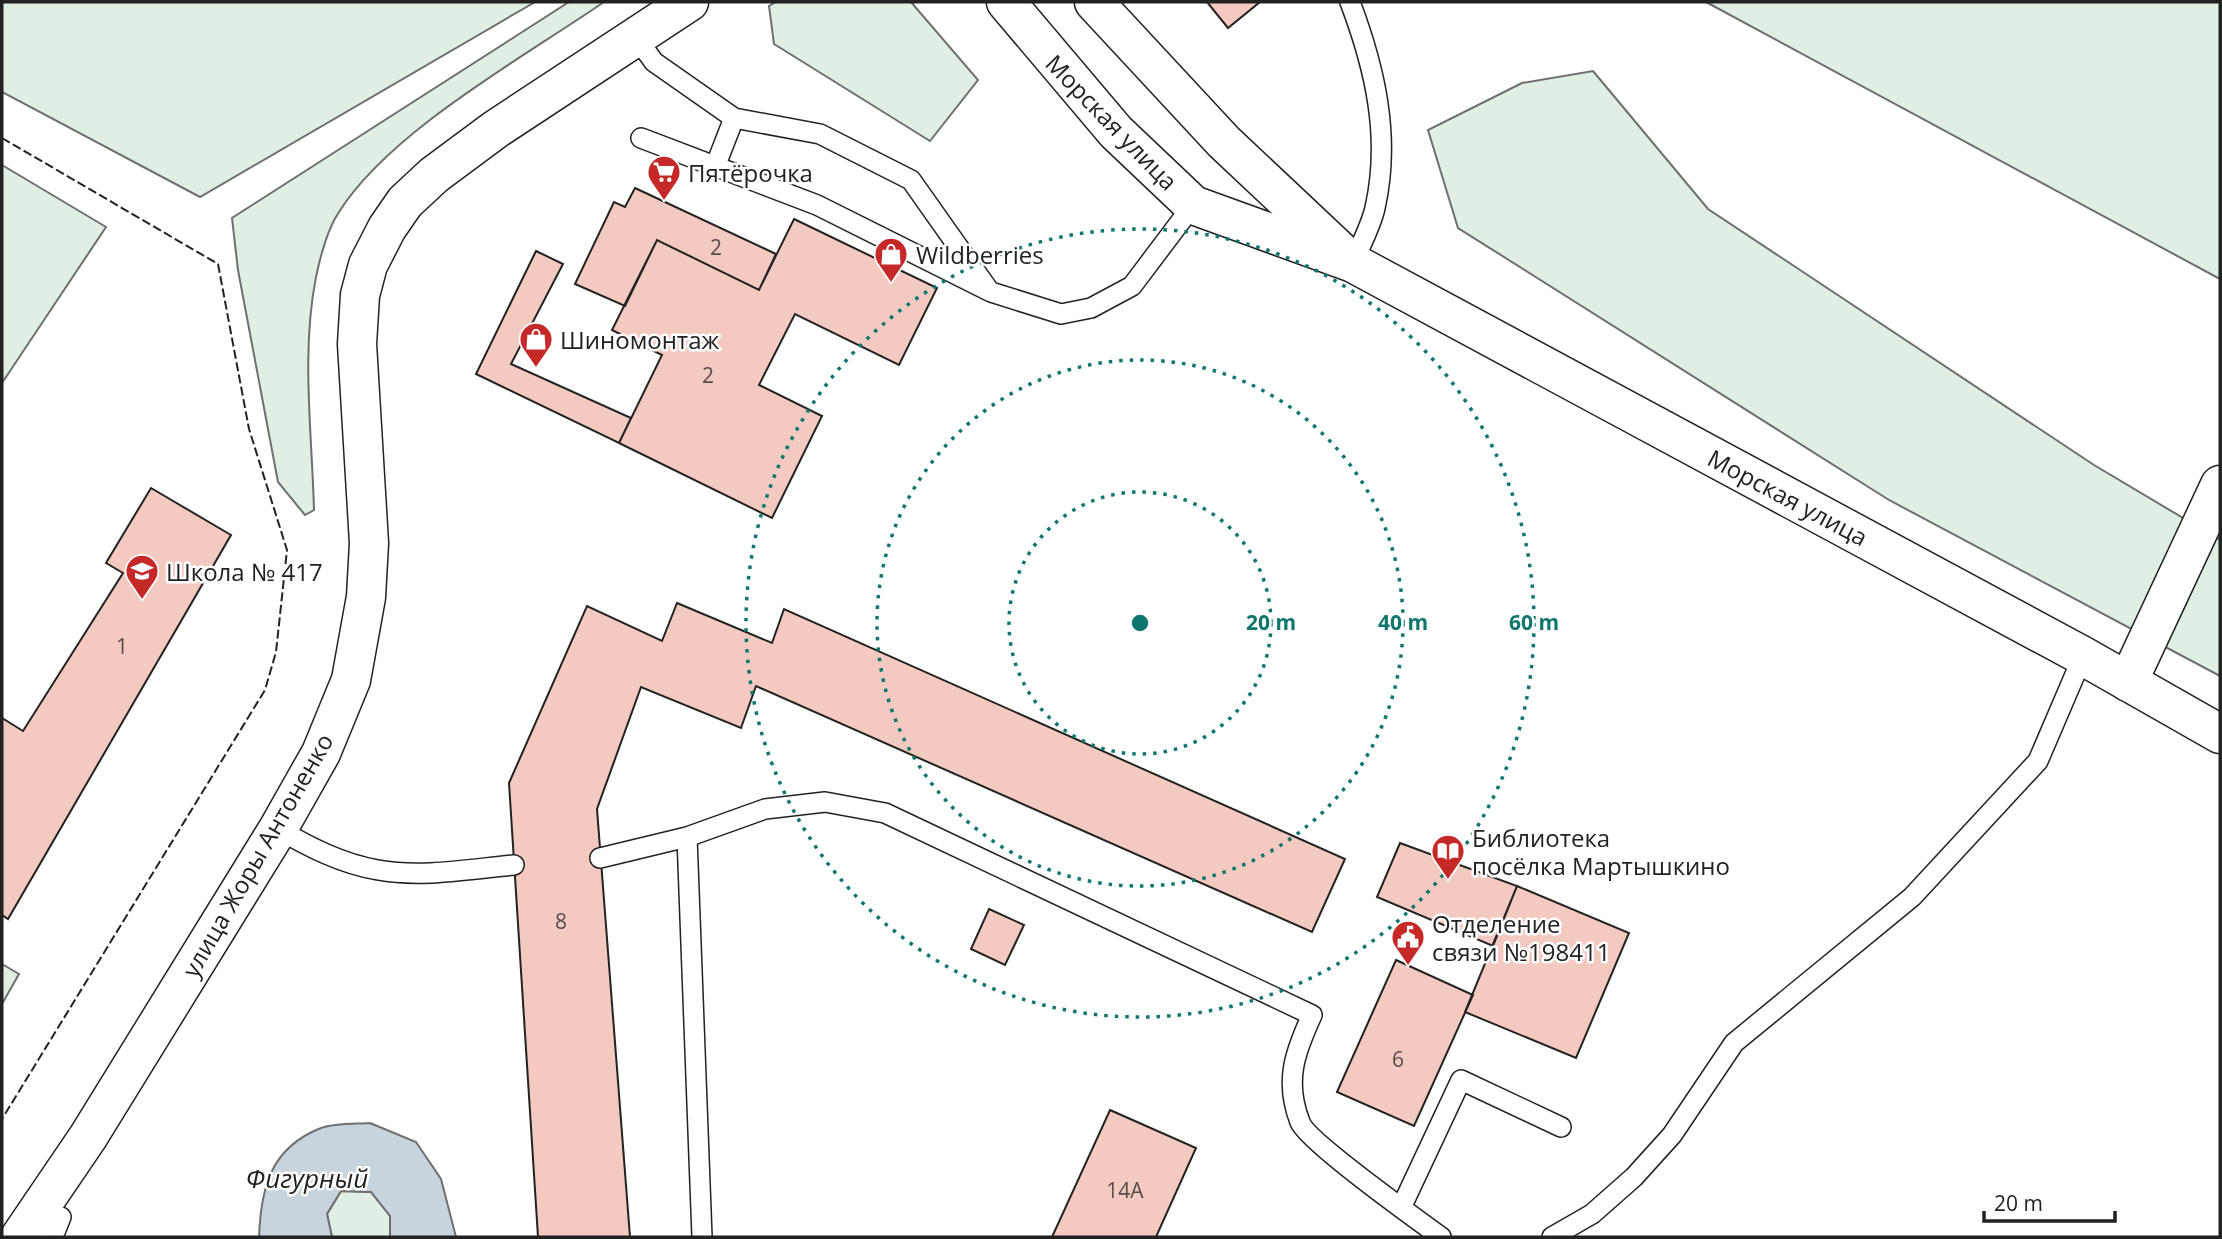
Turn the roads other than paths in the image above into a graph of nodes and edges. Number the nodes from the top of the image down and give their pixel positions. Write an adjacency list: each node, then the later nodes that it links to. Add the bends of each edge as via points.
1 (690, 2): 5 (main road, улица Жоры Антоненко)
2 (1006, 2): 9 (main road, Морская улица, via 1116,132)
3 (1094, 2): 10 (main road, Морская улица, via 1224,142)
4 (1350, 2): 10 (lane, via 1371,59 1383,139 1375,209)
5 (635, 36): 6 (lane, via 653,62); 16 (main road, улица Жоры Антоненко, via 434,175 405,202 368,265 360,295 357,344 369,543 366,597 351,680 321,753)
6 (734, 118): 8 (lane); 11 (lane, via 820,134 911,180)
7 (641, 138): 8 (lane)
8 (715, 167): 11 (lane, via 817,205)
9 (1193, 205): 10 (main road, Морская улица); 11 (lane, via 1132,286 1091,308 1062,314)
10 (1353, 263): 13 (main road, Морская улица)
11 (991, 292)
12 (2220, 485): 14 (main road)
13 (2083, 656): 14 (main road, Морская улица); 27 (lane, via 2038,761 1912,897 1734,1043 1672,1135 1634,1177 1592,1214)
14 (2128, 682): 15 (main road, Морская улица)
15 (2220, 734)
16 (278, 830): 19 (lane, via 320,853 379,870 440,872); 23 (main road, улица Жоры Антоненко, via 88,1138)
17 (687, 837): 18 (lane); 21 (lane, via 765,809 825,802 885,813 1312,1014 1294,1055 1293,1096 1301,1126); 25 (lane)
18 (600, 858)
19 (514, 864)
20 (1560, 1127): 21 (lane, via 1461,1080)
21 (1401, 1208): 26 (lane)
22 (61, 1217): 24 (lane)
23 (20, 1237)
24 (53, 1237)
25 (702, 1237)
26 (1441, 1237)
27 (1552, 1237)

